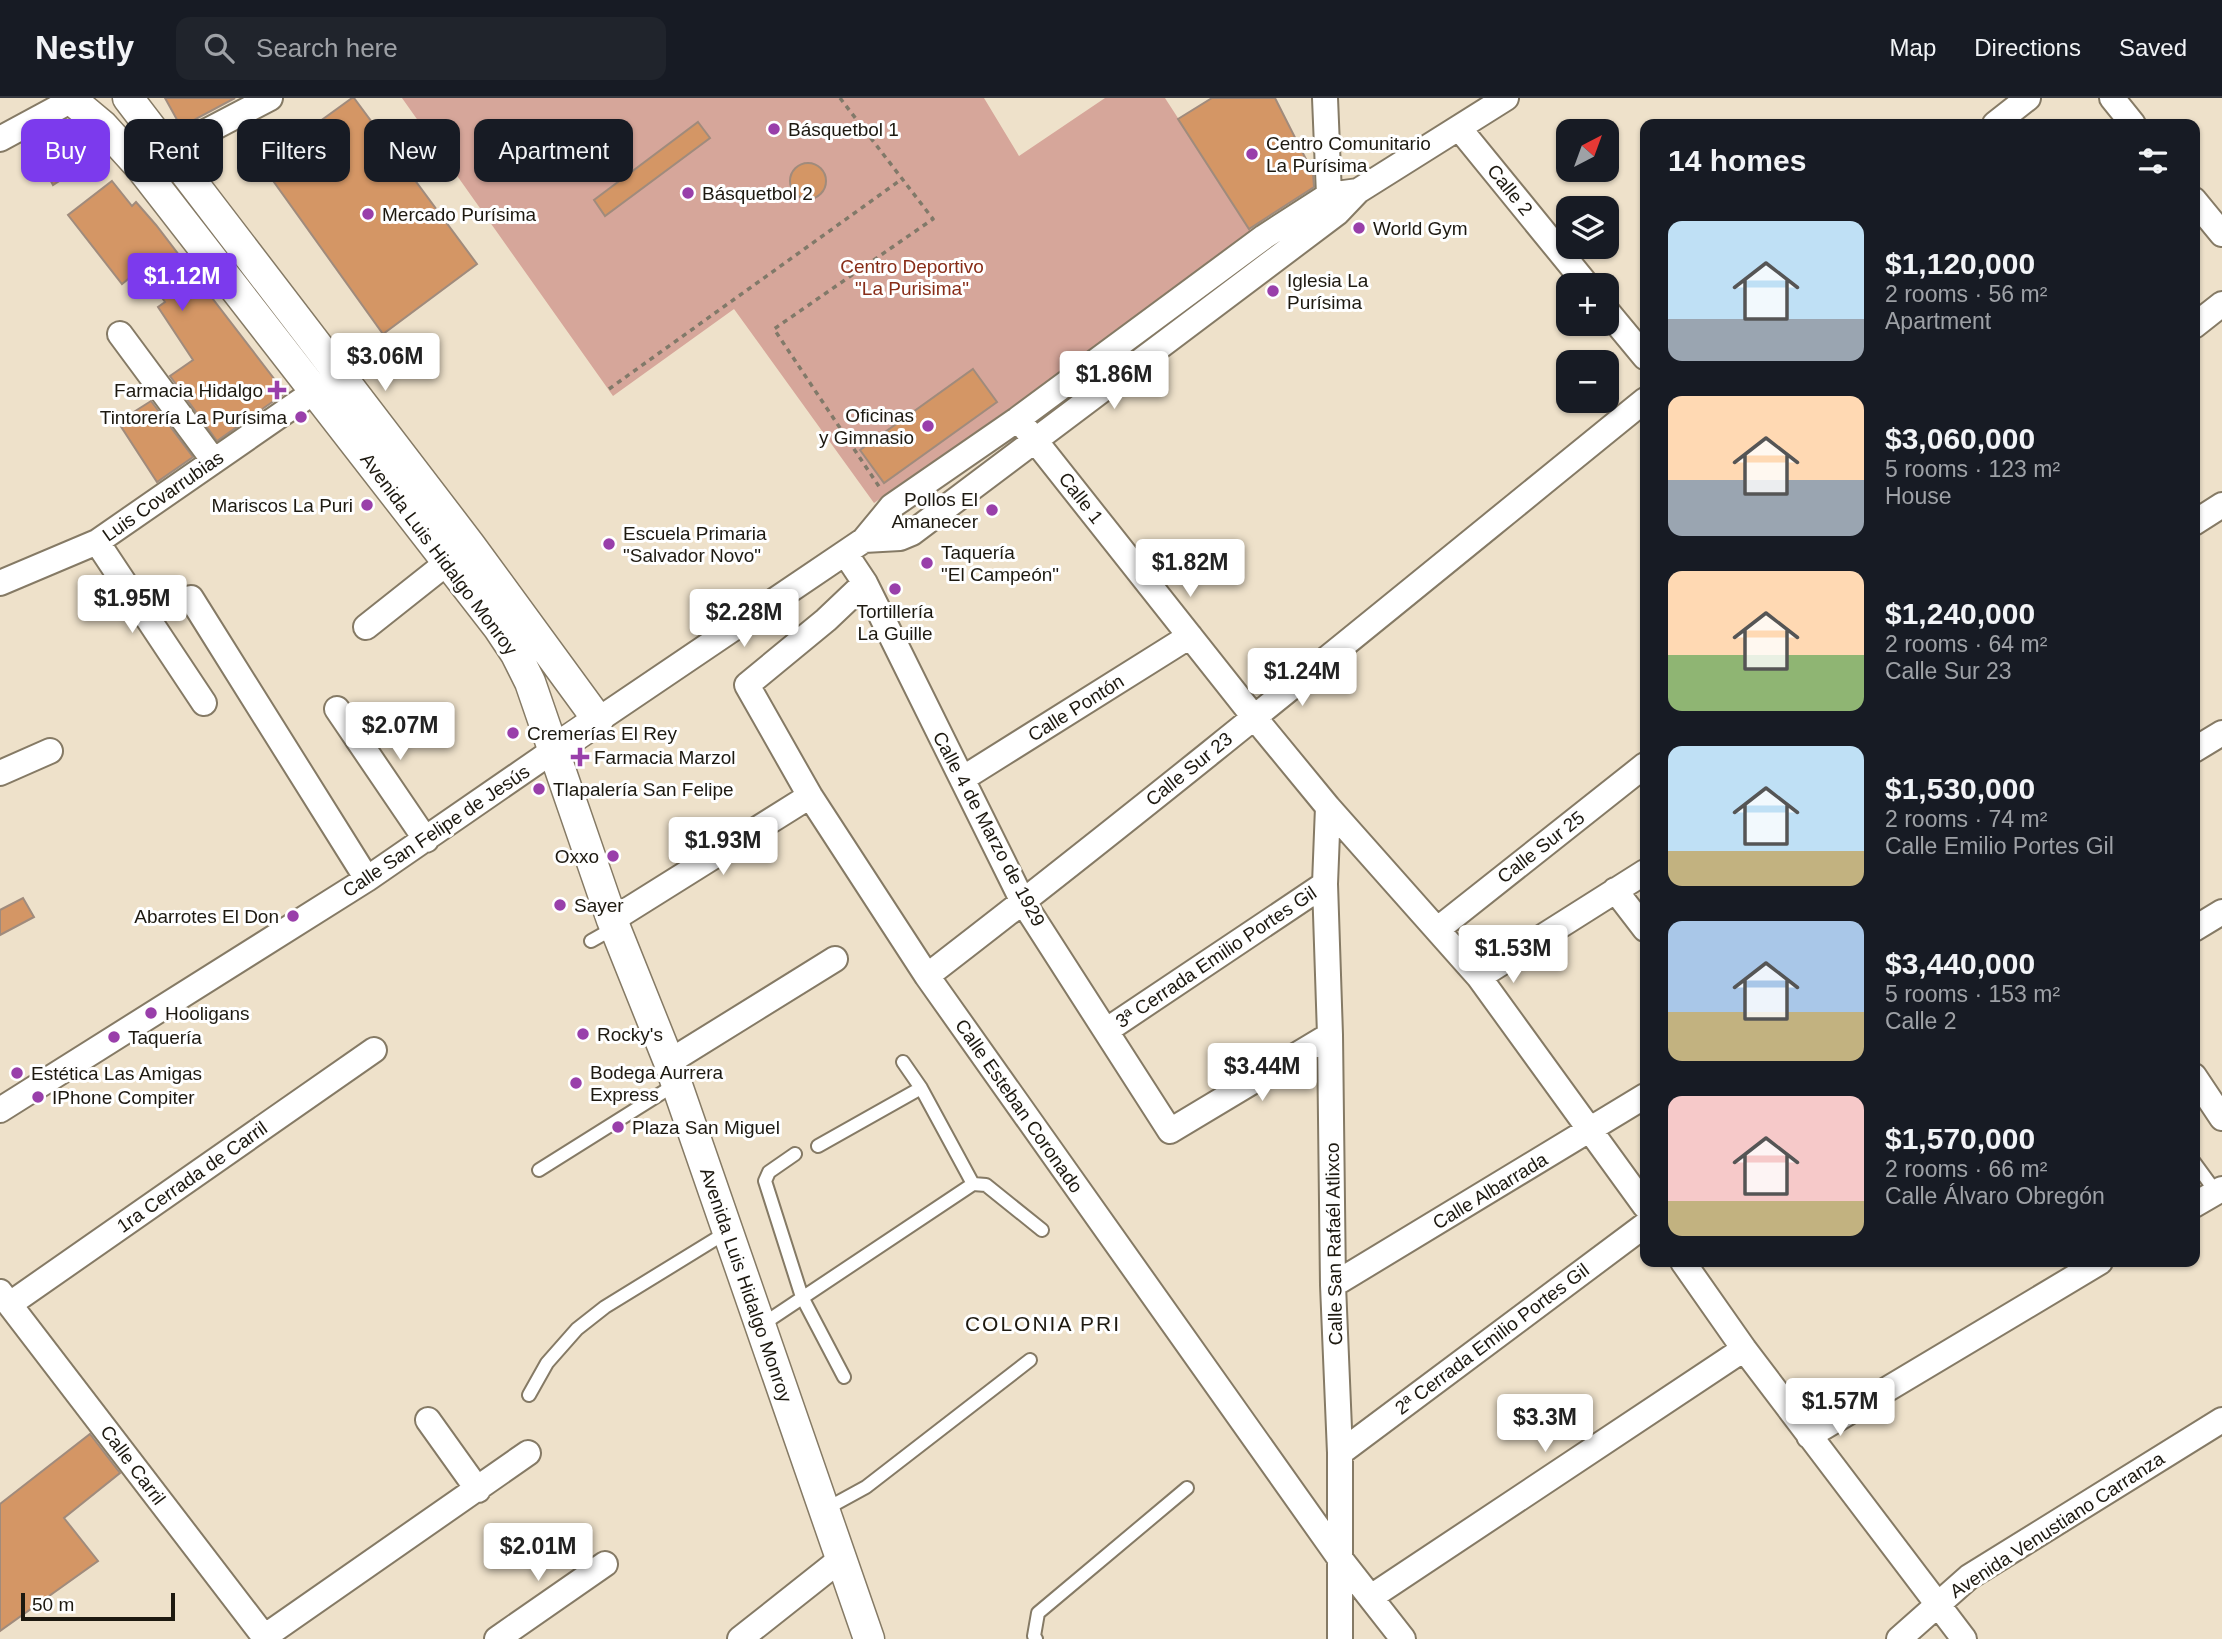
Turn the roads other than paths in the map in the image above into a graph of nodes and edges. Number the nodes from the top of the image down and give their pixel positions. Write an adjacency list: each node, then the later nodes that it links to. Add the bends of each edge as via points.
1 (128, 98): 8 (street, Avenida Luis Hidalgo Monroy)
2 (270, 98): 11 (street)
3 (1325, 98): 15 (street)
4 (1506, 98): 12 (street)
5 (2028, 98): 9 (street)
6 (2112, 98): 10 (street)
7 (73, 99): 13 (street); 24 (street, Avenida Luis Hidalgo Monroy, via 142,169)
8 (144, 119)
9 (2001, 119)
10 (2129, 119)
11 (223, 123)
12 (1459, 128): 15 (street); 18 (street, Calle 2)
13 (0, 139)
14 (193, 182): 42 (street, Avenida Luis Hidalgo Monroy)
15 (1333, 204): 26 (street, Calle San Felipe de Jesús, via 1264,237); 27 (street)
16 (2200, 207): 17 (street)
17 (2222, 234)
18 (1577, 273)
19 (2222, 304): 20 (street)
20 (2200, 321)
21 (1619, 326): 23 (street)
22 (120, 334): 28 (street)
23 (1640, 351)
24 (315, 391): 28 (street, Luis Covarrubias); 33 (street, Avenida Luis Hidalgo Monroy)
25 (1640, 404): 41 (street, Calle Sur 23)
26 (1018, 419): 27 (street, Calle 1); 32 (street, Calle San Felipe de Jesús, via 892,506)
27 (1036, 442): 32 (street, via 912,533); 38 (street, Calle 1)
28 (214, 461): 31 (street, Luis Covarrubias)
29 (2222, 505): 30 (street)
30 (2200, 519)
31 (97, 542): 34 (street, Luis Covarrubias); 39 (street)
32 (854, 546): 35 (street, Calle 4 de Marzo de 1929); 42 (street, Calle San Felipe de Jesús)
33 (448, 562): 37 (street); 45 (street, Avenida Luis Hidalgo Monroy, via 516,654)
34 (0, 583)
35 (865, 583): 49 (street, Calle 4 de Marzo de 1929); 50 (street, Calle Esteban Coronado, via 747,685)
36 (191, 598): 54 (street)
37 (366, 626)
38 (1190, 636): 41 (street, Calle 1); 49 (street, Calle Pontón)
39 (204, 703)
40 (337, 709): 52 (street)
41 (1254, 717): 51 (street, Calle 1); 57 (street, Calle Sur 23)
42 (598, 720): 45 (street, Calle San Felipe de Jesús)
43 (2222, 733): 44 (street)
44 (2200, 746)
45 (554, 750): 52 (street, Calle San Felipe de Jesús); 62 (street, Avenida Luis Hidalgo Monroy)
46 (50, 751): 48 (street)
47 (1640, 769): 61 (street, Calle Sur 25)
48 (0, 774)
49 (962, 779): 57 (street, Calle 4 de Marzo de 1929)
50 (810, 796): 62 (street); 64 (street, Calle Esteban Coronado)
51 (1328, 807): 55 (street, Calle San Rafaél Atlixco); 61 (street, Calle 1)
52 (426, 840): 54 (street, Calle San Felipe de Jesús)
53 (1640, 875): 56 (street)
54 (367, 880): 74 (street, Calle San Felipe de Jesús)
55 (1325, 884): 66 (street, 3ª Cerrada Emilio Portes Gil); 67 (street, Calle San Rafaél Atlixco)
56 (1615, 890): 59 (street); 65 (street)
57 (1023, 902): 64 (street, Calle Sur 23); 66 (street, Calle 4 de Marzo de 1929)
58 (2222, 912): 60 (street)
59 (1640, 922)
60 (2200, 925)
61 (1438, 929): 65 (street, Calle 1)
62 (606, 930): 70 (street, Avenida Luis Hidalgo Monroy)
63 (835, 959): 70 (street)
64 (927, 976): 106 (street, Calle Esteban Coronado)
65 (1479, 977): 76 (street, Calle 1)
66 (1107, 1030): 67 (street, Calle 4 de Marzo de 1929, via 1170,1131)
67 (1330, 1035): 90 (street, Calle San Rafaél Atlixco)
68 (374, 1050): 91 (street, 1ra Cerrada de Carril)
69 (902, 1062): 72 (lane)
70 (672, 1073): 80 (lane); 87 (street, Avenida Luis Hidalgo Monroy)
71 (2200, 1085): 75 (street)
72 (921, 1088): 77 (lane); 81 (lane)
73 (1640, 1099): 76 (street, Calle Albarrada)
74 (0, 1110)
75 (2222, 1118)
76 (1591, 1130): 83 (street, Calle 1); 90 (street, Calle Albarrada)
77 (818, 1146)
78 (795, 1154): 92 (lane, via 769,1172 765,1181)
79 (2200, 1169): 82 (lane)
80 (539, 1170)
81 (973, 1184): 86 (lane, via 986,1185); 92 (lane)
82 (2219, 1191): 84 (street)
83 (1640, 1199)
84 (2200, 1202)
85 (1640, 1229): 101 (street, 2ª Cerrada Emilio Portes Gil)
86 (1042, 1230)
87 (728, 1232): 93 (street, Avenida Luis Hidalgo Monroy); 97 (lane, via 577,1329 547,1363)
88 (1687, 1267): 94 (street)
89 (2092, 1267): 100 (street)
90 (1333, 1285): 101 (street, Calle San Rafaél Atlixco)
91 (5, 1297): 111 (street, Calle Carril)
92 (802, 1297): 93 (lane); 96 (lane)
93 (759, 1326): 105 (street, Avenida Luis Hidalgo Monroy)
94 (1744, 1349): 100 (street); 109 (street)
95 (1030, 1360): 105 (lane, via 866,1487)
96 (844, 1377)
97 (529, 1395)
98 (428, 1420): 104 (street)
99 (2222, 1420): 110 (street, Avenida Venustiano Carranza, via 1969,1577)
100 (1809, 1436): 110 (street)
101 (1339, 1452): 106 (street, Calle San Rafaél Atlixco)
102 (528, 1453): 104 (street)
103 (1187, 1488): 115 (lane, via 1038,1612)
104 (478, 1490): 111 (street)
105 (824, 1510): 107 (street, Avenida Luis Hidalgo Monroy)
106 (1338, 1556): 109 (street, Calle Esteban Coronado); 116 (street, Calle San Rafaél Atlixco)
107 (841, 1559): 113 (street); 114 (street, Avenida Luis Hidalgo Monroy)
108 (605, 1564): 112 (street)
109 (1371, 1597): 117 (street, Calle Esteban Coronado)
110 (1937, 1604): 118 (street, Avenida Venustiano Carranza); 119 (street)
111 (265, 1638)
112 (497, 1639)
113 (740, 1639)
114 (869, 1639)
115 (1036, 1639)
116 (1340, 1639)
117 (1403, 1639)
118 (1899, 1639)
119 (1964, 1639)

